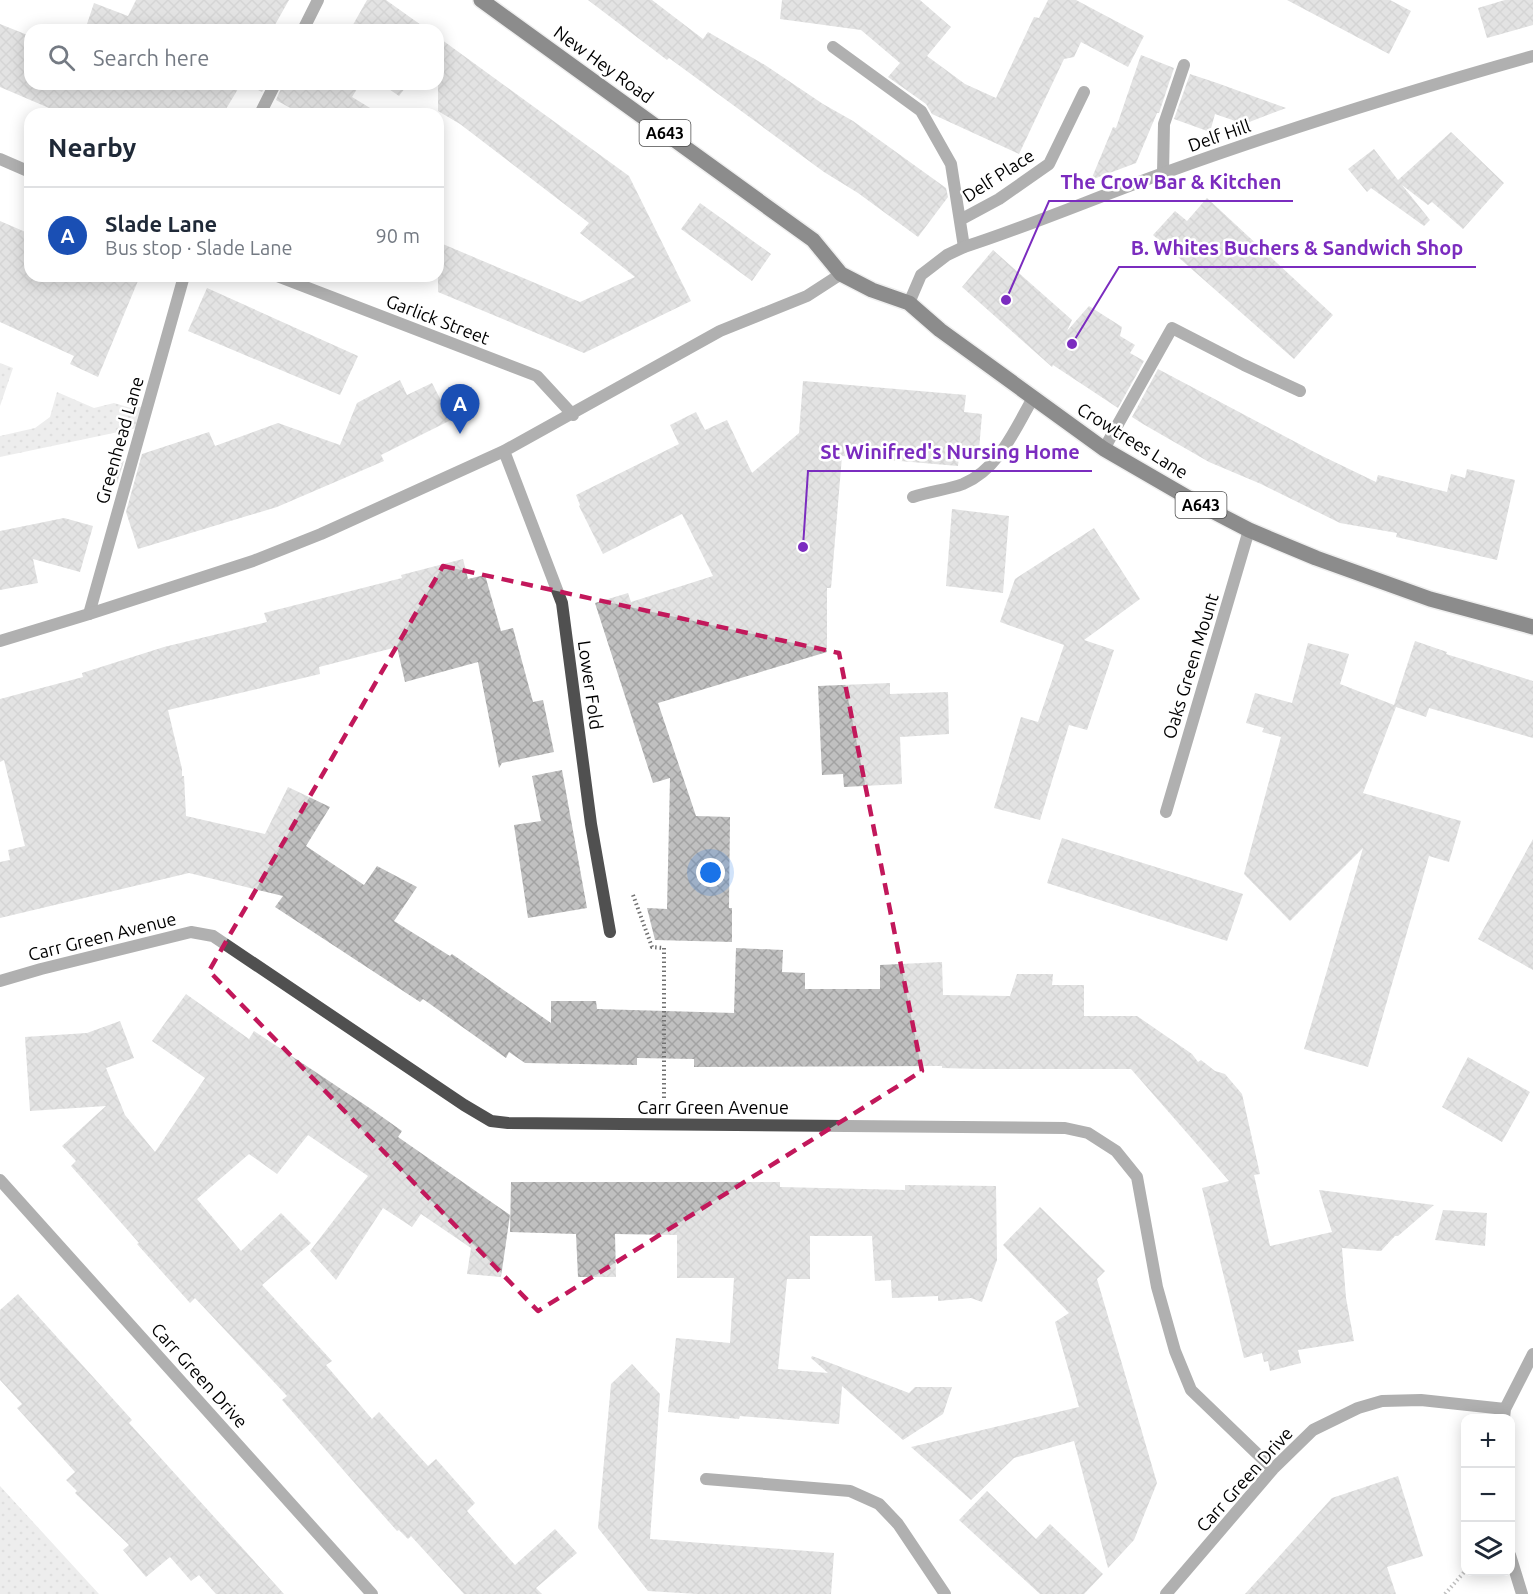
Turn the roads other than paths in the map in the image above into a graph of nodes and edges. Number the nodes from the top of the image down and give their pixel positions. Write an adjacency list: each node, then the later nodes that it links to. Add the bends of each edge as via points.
1 (318, 0): 3 (street)
2 (481, 0): 15 (main road, New Hey Road / A643, via 813,240)
3 (306, 24)
4 (833, 47): 13 (street, via 921,111 951,164)
5 (1533, 56): 12 (street, Delf Hill, via 1391,97)
6 (1184, 65): 12 (street, via 1164,124)
7 (272, 90): 9 (street)
8 (1084, 92): 13 (street, Delf Place, via 1049,164)
9 (263, 108)
10 (0, 159): 11 (street)
11 (24, 169)
12 (1163, 173): 14 (street, Delf Hill)
13 (960, 220): 14 (street)
14 (964, 247): 18 (street, Delf Hill, via 921,275)
15 (840, 274): 18 (main road, Crowtrees Lane / A643); 21 (street, via 807,296 720,331)
16 (182, 282): 26 (street, Greenhead Lane)
17 (293, 282): 21 (street, Garlick Street, via 537,376)
18 (909, 303): 20 (main road, Crowtrees Lane / A643)
19 (1300, 391): 22 (street, via 1172,328)
20 (1033, 398): 22 (main road, Crowtrees Lane / A643); 24 (street, via 987,470 963,484)
21 (573, 415): 23 (street)
22 (1104, 449): 25 (main road, Crowtrees Lane / A643)
23 (504, 451): 26 (street, via 253,561); 30 (street, Lower Fold, via 562,603 589,812)
24 (913, 497)
25 (1249, 530): 27 (main road, Crowtrees Lane / A643, via 1430,600); 29 (street, Oaks Green Mount)
26 (88, 614): 28 (street)
27 (1533, 627)
28 (0, 640)
29 (1166, 812)
30 (610, 932)
31 (0, 981): 35 (street, Carr Green Avenue, via 191,932 213,936 491,1121 664,1126 1042,1127 1088,1133 1116,1151 1137,1177 1157,1287 1191,1390)
32 (0, 1180): 38 (street, Carr Green Drive)
33 (1533, 1354): 34 (street)
34 (1505, 1414): 35 (street, Carr Green Drive, via 1421,1400 1382,1401 1313,1430)
35 (1273, 1469): 40 (street, Carr Green Drive)
36 (706, 1479): 39 (street, via 850,1491 879,1504 898,1524)
37 (1515, 1571): 41 (street)
38 (372, 1594)
39 (945, 1594)
40 (1166, 1594)
41 (1522, 1594)

